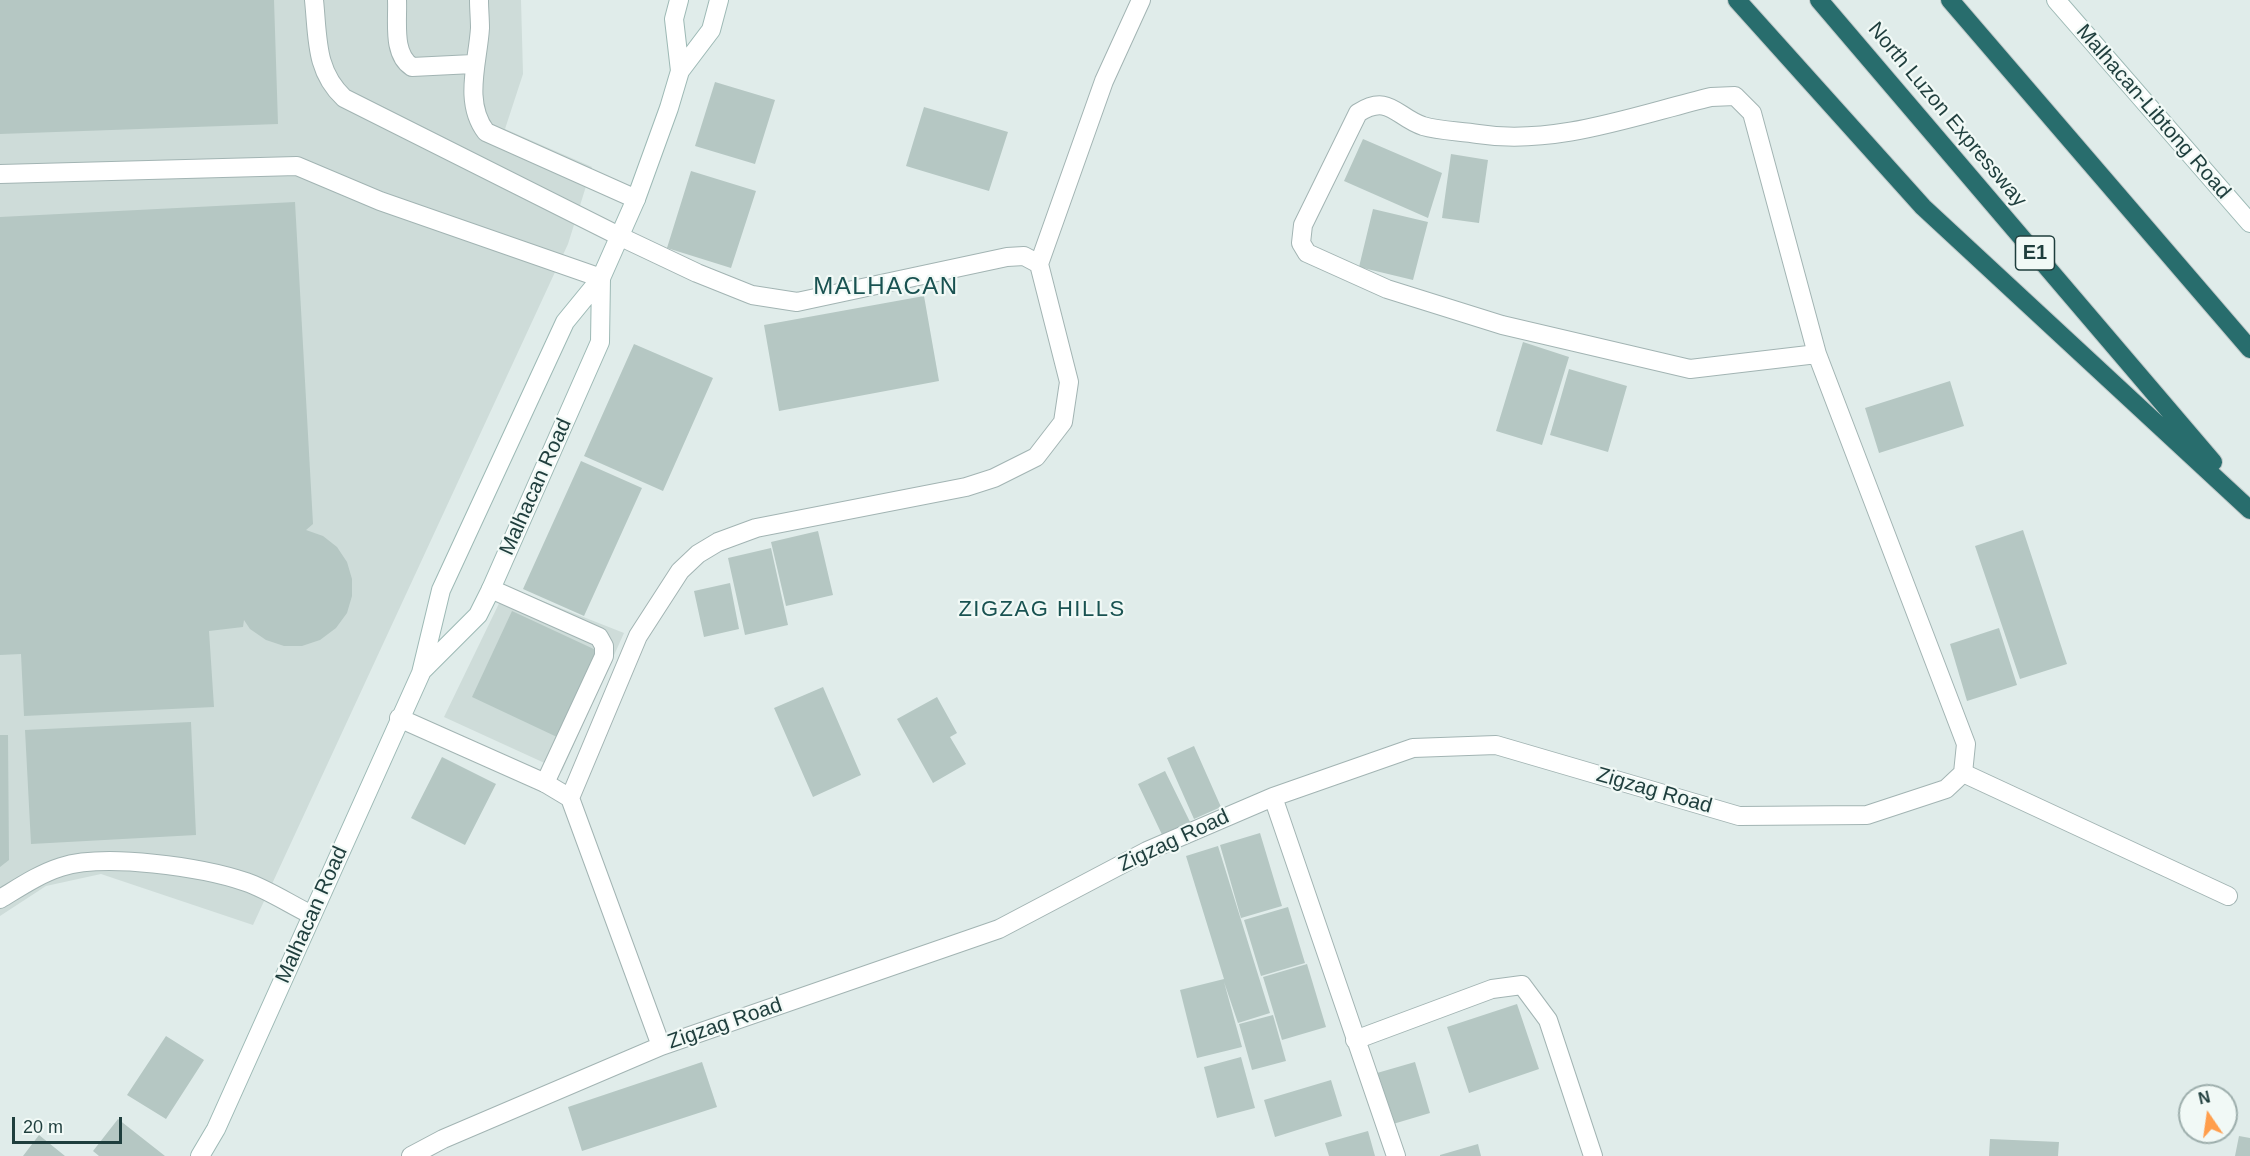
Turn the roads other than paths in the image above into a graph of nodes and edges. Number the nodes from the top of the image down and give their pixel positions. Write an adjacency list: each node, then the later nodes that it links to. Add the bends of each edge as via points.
1 (314, 0): 16 (street, via 321,65 331,86 344,98)
2 (397, 0): 11 (street, via 399,54 405,62 412,67)
3 (479, 0): 11 (street, via 480,29)
4 (679, 0): 12 (street, Malhacan Road, via 674,19)
5 (719, 0): 12 (street, Malhacan Road, via 711,30)
6 (1141, 0): 17 (street, via 1104,81)
7 (1737, 0): 21 (highway, via 1923,207)
8 (1820, 0): 21 (highway, North Luzon Expressway / E1)
9 (1950, 0): 19 (highway)
10 (2056, 0): 15 (street, Malhacan-Libtong Road)
11 (473, 64): 14 (street, via 476,111 486,132)
12 (680, 71): 14 (street, Malhacan Road)
13 (0, 174): 18 (street, via 297,166 380,201)
14 (636, 199): 16 (street, Malhacan Road)
15 (2250, 223)
16 (621, 237): 17 (street, via 752,295 797,302 1007,257 1024,256); 18 (street, Malhacan Road)
17 (1039, 264): 28 (street, via 1069,382 1063,422 1036,457 966,487 756,528 698,554 680,571 638,636)
18 (601, 278): 22 (street, Malhacan Road, via 600,342); 23 (street, Malhacan Road, via 565,322 441,590)
19 (2250, 349)
20 (1816, 354): 20 (street, via 1690,369 1502,325 1387,289 1307,253 1301,243 1303,225 1358,113 1370,105 1387,105 1423,126 1491,136 1547,136 1712,97 1735,96 1752,113); 25 (street, via 1966,744)
21 (2250, 508)
22 (491, 589): 23 (street, Malhacan Road, via 477,615); 26 (street, via 599,637 604,646 604,656)
23 (421, 673): 24 (street, Malhacan Road)
24 (399, 718): 26 (street); 31 (street, Malhacan Road)
25 (1963, 773): 27 (street, Zigzag Road, via 1946,789 1867,815 1739,816 1496,745 1413,748); 29 (street)
26 (544, 783): 28 (street)
27 (1273, 797): 32 (street); 33 (street, Zigzag Road, via 1147,851 999,929)
28 (570, 798): 33 (street)
29 (2228, 896)
30 (0, 899): 31 (street, via 38,876 63,867 99,861 162,864 246,882)
31 (312, 915): 34 (street, Malhacan Road, via 216,1129)
32 (1355, 1040): 36 (street); 37 (street, via 1492,989 1522,985 1548,1020)
33 (661, 1046): 35 (street, Zigzag Road)
34 (200, 1156)
35 (411, 1156)
36 (1396, 1156)
37 (1593, 1156)

